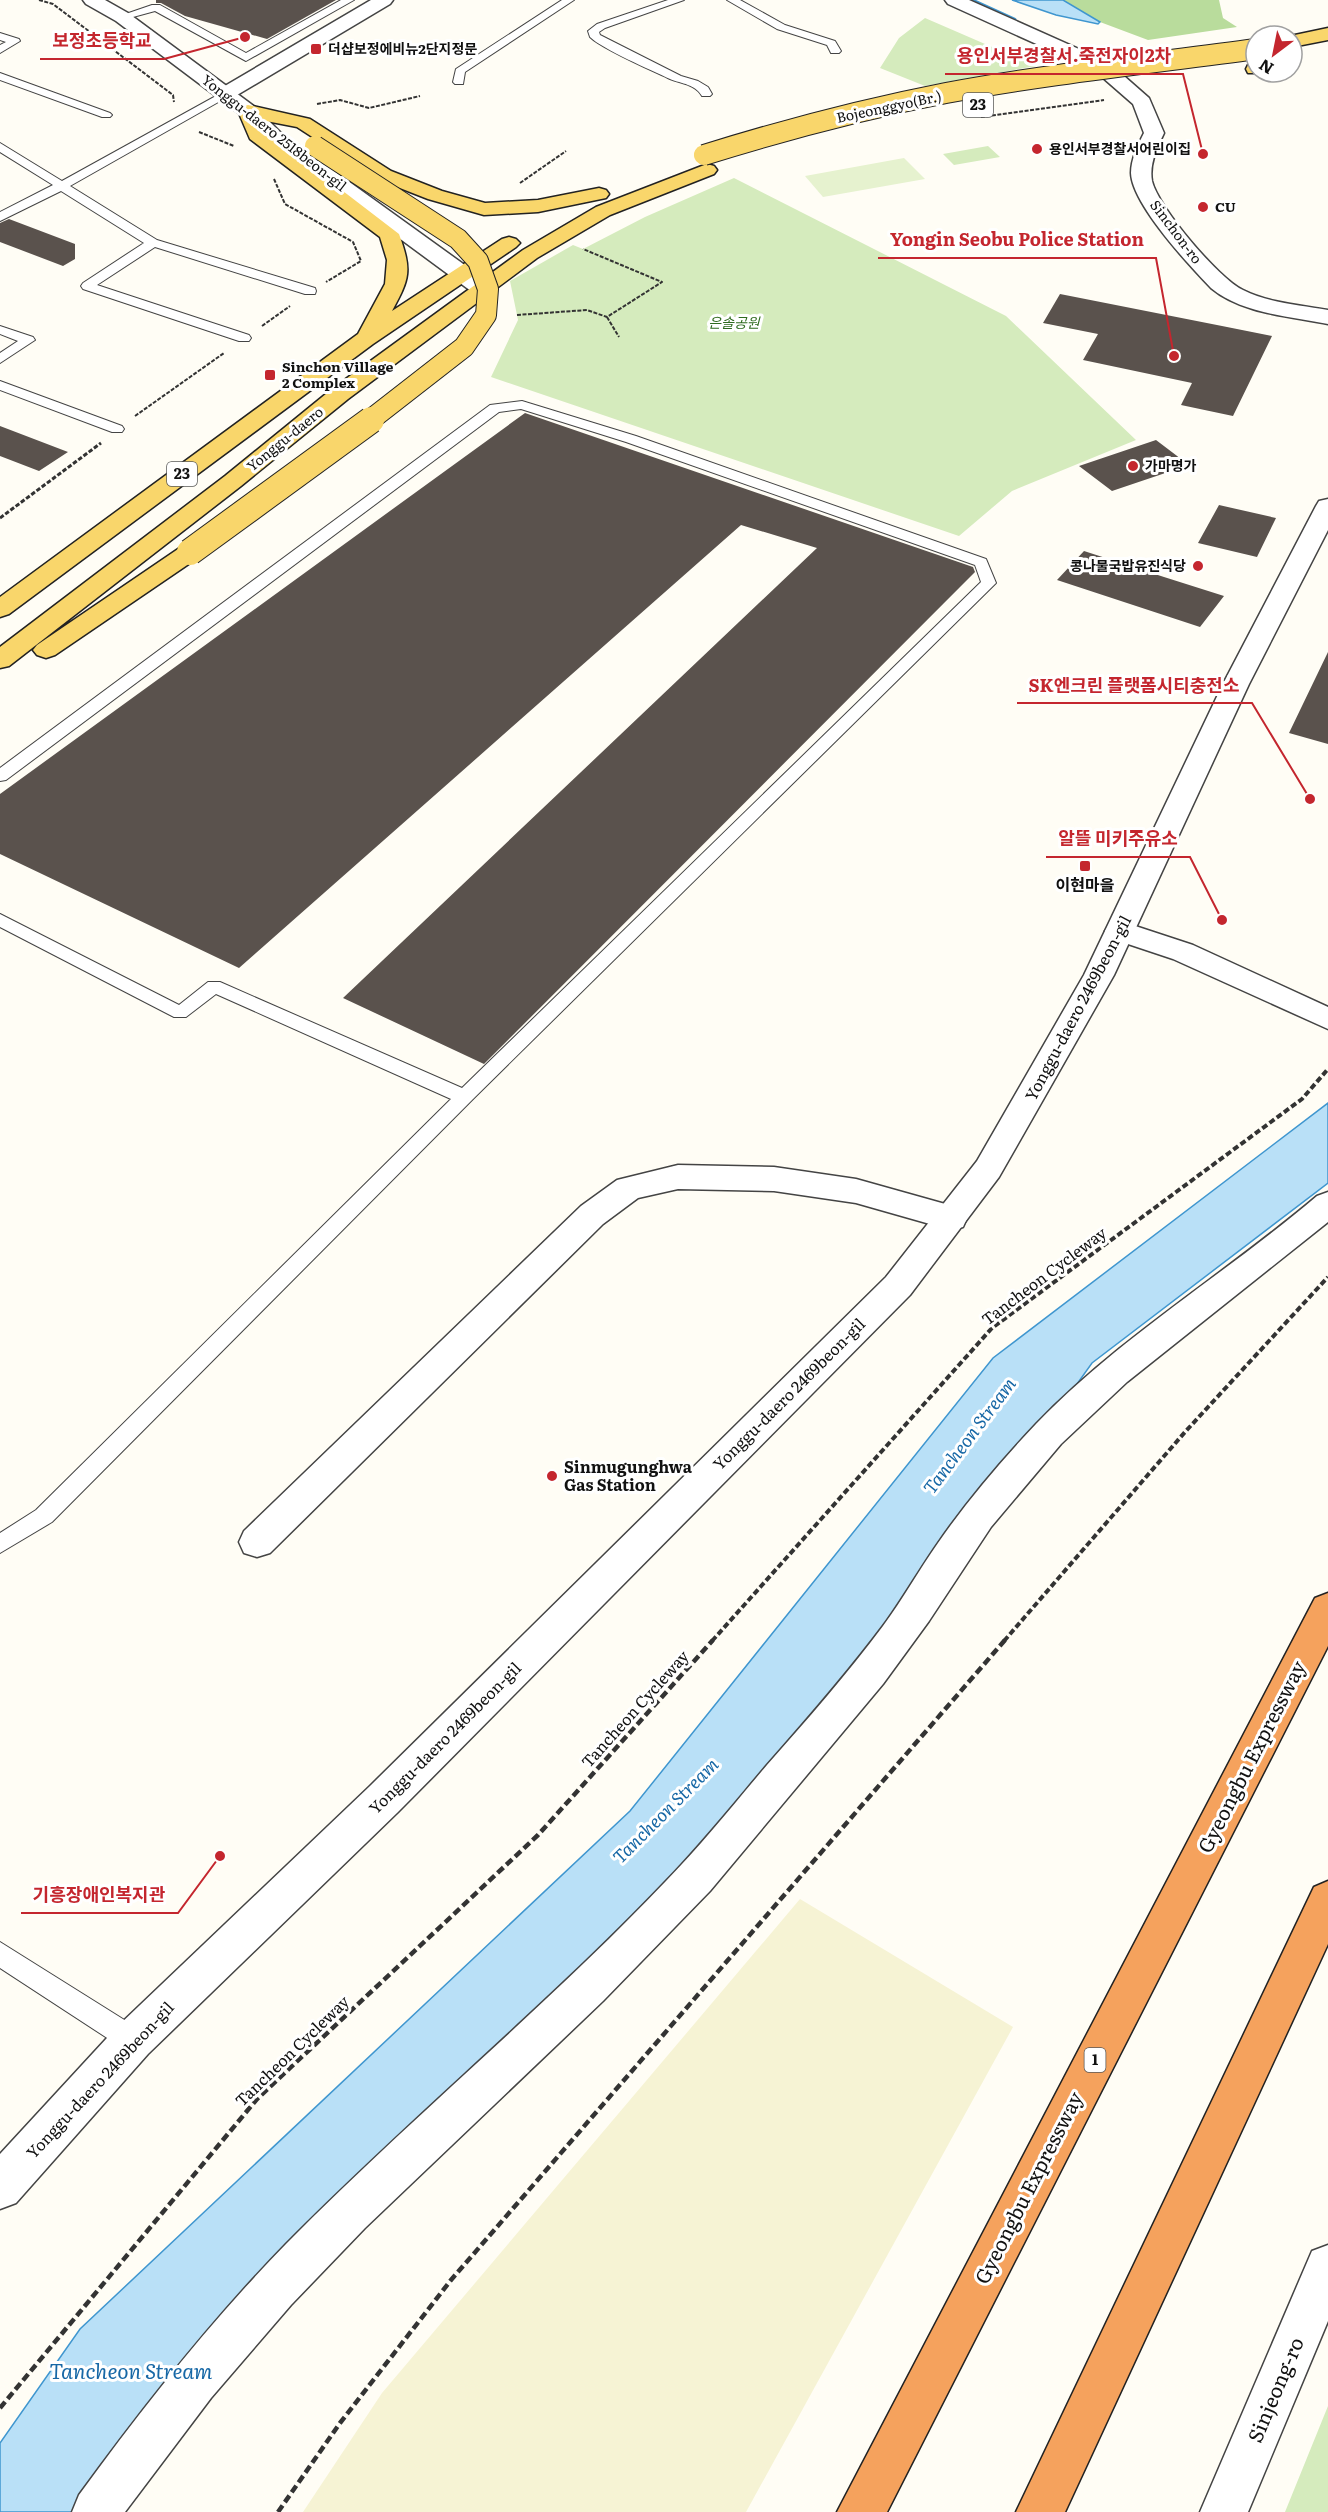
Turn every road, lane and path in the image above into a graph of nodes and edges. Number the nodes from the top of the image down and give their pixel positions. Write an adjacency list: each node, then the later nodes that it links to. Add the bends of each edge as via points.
1 (92, 0): 8 (street, Yonggu-daero 2518beon-gil)
2 (349, 0): 8 (lane, via 246,58 156,7)
3 (384, 0): 22 (street)
4 (569, 0): 10 (lane)
5 (679, 0): 23 (lane, via 593,31 595,37 646,63 694,82)
6 (732, 0): 15 (lane, via 781,27 831,43)
7 (954, 0): 25 (street, Sinchon-ro, via 1101,66)
8 (122, 17): 22 (street, Yonggu-daero 2518beon-gil)
9 (513, 22): 10 (lane)
10 (527, 26): 21 (lane, via 460,70)
11 (1328, 34): 13 (main road)
12 (0, 36): 14 (lane, via 15,41)
13 (1304, 39)
14 (0, 50)
15 (835, 51)
16 (1244, 51): 32 (main road, Bojeonggyo(Br.) / 23, bridge, via 981,87 765,135)
17 (1244, 70): 18 (main road)
18 (1232, 72)
19 (0, 76): 27 (lane)
20 (1186, 77): 32 (main road, Bojeonggyo(Br.) / 23, via 1010,99 891,119)
21 (459, 82)
22 (225, 94): 26 (street, Yonggu-daero 2518beon-gil); 34 (lane)
23 (706, 94)
24 (420, 96): 29 (path, via 369,108 330,100)
25 (1135, 96): 28 (path); 47 (street, Sinchon-ro, via 1142,102 1154,133 1141,158 1144,189 1205,271 1226,290 1256,302)
26 (248, 111): 29 (main road); 41 (street, Yonggu-daero 2518beon-gil, via 273,136); 51 (main road, via 257,135 389,234 399,260 396,284); 59 (main road, bridge, via 285,125 458,239 478,261 488,289 486,315 464,347 412,390 190,552)
27 (106, 115)
28 (975, 117)
29 (282, 118): 36 (main road, via 303,123 384,175 484,209 538,206)
30 (0, 147): 34 (lane)
31 (566, 151): 35 (path)
32 (706, 163): 33 (main road, Yonggu-daero / 23); 38 (main road, Yonggu-daero / 23)
33 (624, 183): 36 (main road, Yonggu-daero / 23); 38 (main road, via 613,194 540,234 547,238)
34 (61, 186): 37 (lane); 40 (lane)
35 (516, 187)
36 (599, 194): 41 (main road, Yonggu-daero / 23)
37 (0, 217)
38 (559, 236): 42 (main road, Yonggu-daero / 23)
39 (587, 241): 46 (path, via 577,247 662,282)
40 (153, 243): 43 (lane); 50 (lane, via 87,286)
41 (462, 273): 42 (street, Yonggu-daero 2518beon-gil); 44 (main road, Yonggu-daero / 23)
42 (483, 289): 54 (main road, Yonggu-daero / 23)
43 (310, 291)
44 (401, 314): 51 (main road, Yonggu-daero / 23); 54 (main road, via 412,317 345,369)
45 (517, 315): 46 (path, via 587,310)
46 (607, 317): 49 (path)
47 (1328, 317)
48 (0, 330): 52 (lane, via 28,340)
49 (619, 337)
50 (244, 338)
51 (365, 339): 57 (main road, Yonggu-daero / 23)
52 (0, 359)
53 (0, 385): 55 (lane)
54 (340, 394): 58 (main road, Yonggu-daero / 23)
55 (117, 429)
56 (1328, 506): 62 (street, Yonggu-daero 2469beon-gil, via 1236,684)
57 (0, 609)
58 (0, 660)
59 (0, 681)
60 (0, 776): 65 (lane, via 495,408 522,405 631,439 981,562 989,584)
61 (0, 920): 65 (lane, via 180,1013 214,986)
62 (1120, 932): 63 (street, via 1183,952); 67 (street, Yonggu-daero 2469beon-gil, via 988,1169)
63 (1328, 1019)
64 (1328, 1069): 77 (path, Tancheon Cycleway, via 1302,1099 992,1328 538,1835 257,2099)
65 (464, 1097): 70 (lane, via 44,1516)
66 (1328, 1204): 78 (street, via 1118,1370 1054,1429 1001,1488 854,1692 681,1893 300,2262 229,2339)
67 (951, 1218): 69 (street, via 856,1191 774,1179 678,1177 628,1188 592,1215); 74 (street, Yonggu-daero 2469beon-gil, via 898,1286 384,1799)
68 (1328, 1277): 79 (path, via 1185,1432 451,2280 388,2359)
69 (257, 1542)
70 (0, 1544)
71 (1328, 1609): 80 (highway, Gyeongbu Expressway / 1)
72 (1328, 1900): 81 (highway)
73 (0, 1954): 74 (lane)
74 (133, 2040): 75 (street, Yonggu-daero 2469beon-gil)
75 (0, 2187)
76 (1328, 2267): 82 (street, Sinjeong-ro)
77 (0, 2408)
78 (96, 2512)
79 (278, 2512)
80 (861, 2512)
81 (1040, 2512)
82 (1224, 2512)

